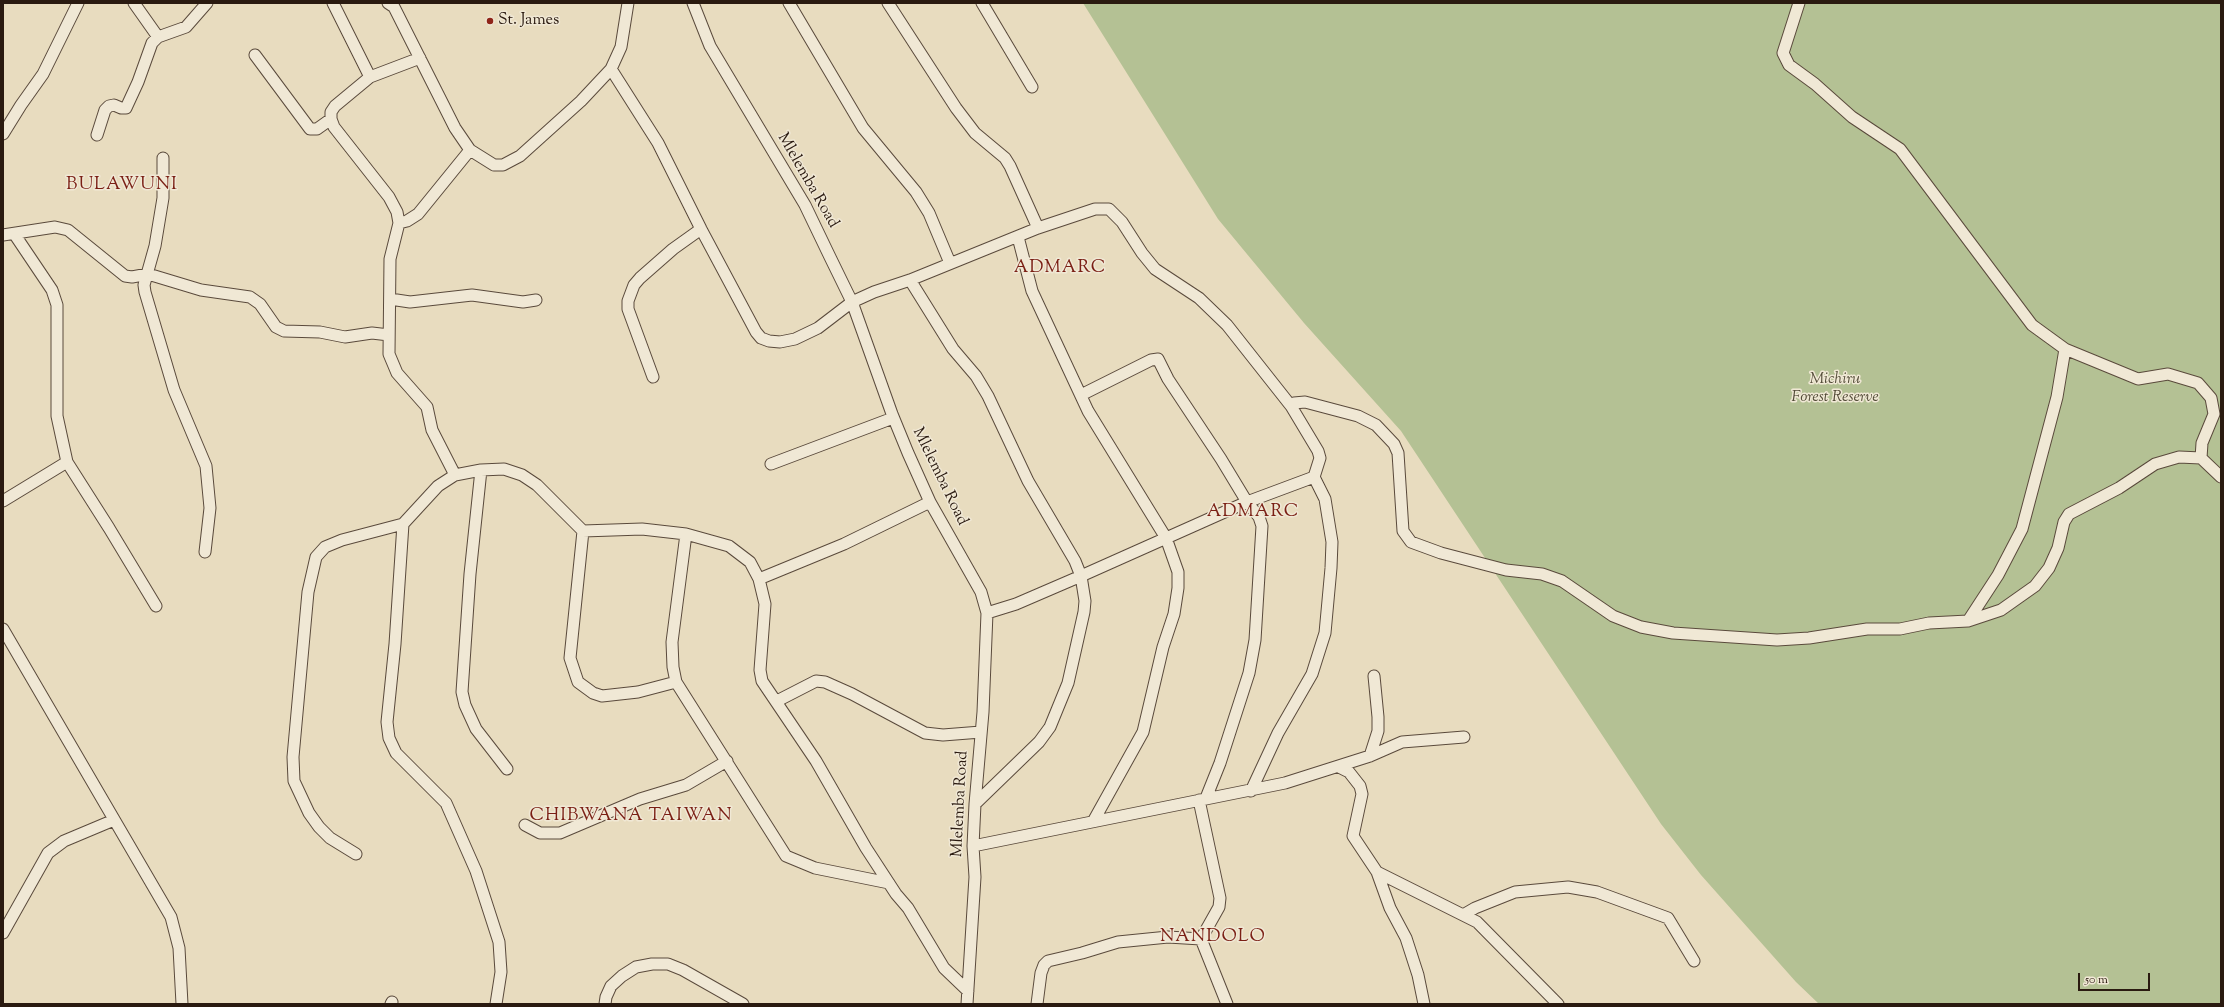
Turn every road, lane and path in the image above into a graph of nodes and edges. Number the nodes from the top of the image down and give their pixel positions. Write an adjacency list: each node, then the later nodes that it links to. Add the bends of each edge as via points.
1 (78, 3): 19 (street, via 43,74)
2 (134, 3): 12 (street)
3 (207, 3): 12 (street, via 186,27)
4 (333, 3): 16 (street)
5 (388, 3): 14 (street, via 394,7)
6 (628, 3): 15 (street, via 621,47)
7 (693, 3): 34 (street, Mlelemba Road, via 710,46 805,205)
8 (789, 3): 29 (street, via 863,128 916,192 929,213)
9 (888, 3): 24 (street, via 956,108 975,133 1005,158)
10 (982, 3): 17 (street)
11 (1800, 3): 36 (street, via 1783,53 1789,65 1815,84 1852,118 1900,149 2032,325)
12 (158, 37): 20 (street, via 149,48 126,108 109,106 105,110)
13 (255, 55): 18 (street, via 310,129 317,129)
14 (420, 58): 16 (street); 21 (street, via 449,118)
15 (611, 69): 21 (street, via 574,108 511,162 494,165); 25 (street, via 658,143)
16 (370, 77): 18 (street, via 335,106 331,112)
17 (1032, 87)
18 (331, 119): 23 (street, via 389,197 397,212)
19 (3, 134)
20 (97, 135)
21 (470, 150): 23 (street, via 426,205 412,218)
22 (163, 158): 30 (street, via 163,198)
23 (399, 223): 32 (street, via 391,251)
24 (1038, 228): 28 (street); 39 (street, via 1096,209 1109,208 1155,269 1199,298 1227,325)
25 (701, 229): 34 (street, via 761,338 780,342 795,339 818,328); 37 (street, via 640,278 634,285 628,301 628,309)
26 (15, 234): 27 (street); 30 (street, via 55,227 68,230 125,276); 42 (street, via 52,290 57,305 57,416)
27 (3, 235)
28 (1018, 237): 29 (street); 38 (street, via 1032,291)
29 (950, 263): 31 (street)
30 (148, 274): 35 (street, via 201,290 250,297 260,304 276,327 284,331 320,332 345,337 372,333); 55 (street, via 144,285 147,301 174,390 206,466 210,508)
31 (910, 280): 34 (street); 56 (street, via 953,349 976,376 988,396 1028,481 1067,546)
32 (390, 299): 33 (street, via 410,302 472,295 523,302); 35 (street)
33 (536, 300)
34 (852, 302): 40 (street, Mlelemba Road)
35 (389, 335): 45 (street, via 392,365 427,407 432,430)
36 (2064, 349): 41 (street, via 2138,379 2168,374 2198,383 2211,398 2214,414 2202,443); 60 (street, via 2057,397 2022,529 1998,575)
37 (653, 377)
38 (1081, 395): 50 (street, via 1151,360 1158,359 1168,380 1221,459); 54 (street, via 1104,439)
39 (1291, 406): 46 (street, via 1320,458); 60 (street, via 1299,401 1347,412 1376,425 1394,444 1398,453 1403,531 1411,542 1506,570 1542,574 1562,581 1613,616 1641,627 1673,633 1777,640 1867,629 1900,629 1930,623)
40 (893, 418): 43 (street); 49 (street, Mlelemba Road)
41 (2201, 458): 47 (street); 60 (street, via 2179,457 2155,464 2119,488 2069,514 2049,568 2035,586 2001,610)
42 (67, 462): 48 (street); 58 (street)
43 (771, 464)
44 (481, 470): 45 (street); 52 (street, via 504,469 522,475 537,485); 70 (street, via 470,574 462,692 476,729)
45 (456, 475): 51 (street, via 429,494)
46 (1314, 477): 50 (street); 71 (street, via 1325,499 1332,542 1325,633 1312,674 1278,733)
47 (2221, 477)
48 (3, 501)
49 (930, 502): 57 (street, via 844,544); 59 (street, Mlelemba Road, via 978,587)
50 (1246, 502): 54 (street); 72 (street, via 1259,517 1262,526 1255,640 1241,700)
51 (402, 524): 78 (street, via 342,540 326,547 316,557 308,592 292,757 294,781 309,813 319,827 330,838); 87 (street, via 387,730 396,753 446,803 476,871 499,942 501,972)
52 (583, 531): 53 (street, via 631,529); 63 (street, via 570,658 578,682 589,691 602,696 638,692)
53 (686, 534): 57 (street, via 737,550 750,562); 63 (street, via 672,642)
54 (1166, 538): 56 (street); 75 (street, via 1178,572 1174,614 1163,647 1141,736)
55 (205, 552)
56 (1081, 576): 59 (street, via 1016,604); 73 (street, via 1084,612 1068,683 1057,713 1039,742)
57 (759, 579): 64 (street, via 765,610 760,670 762,681)
58 (156, 606)
59 (987, 613): 65 (street, Mlelemba Road)
60 (1968, 621)
61 (3, 629): 74 (street)
62 (1374, 676): 67 (street, via 1378,731)
63 (676, 682): 68 (street)
64 (777, 701): 65 (street, via 816,681 825,682 925,733 943,735); 80 (street)
65 (981, 732): 73 (street, Mlelemba Road)
66 (1464, 737): 67 (street, via 1402,742)
67 (1370, 756): 69 (street)
68 (726, 761): 76 (street, via 686,785 640,799 560,833 540,833); 80 (street, via 782,851 791,859 815,868)
69 (1339, 767): 71 (street); 79 (street, via 1349,772 1360,786 1362,794 1353,836)
70 (507, 769)
71 (1251, 791): 72 (street)
72 (1202, 799): 75 (street); 83 (street, via 1220,898)
73 (975, 804): 77 (street, Mlelemba Road)
74 (114, 820): 82 (street, via 64,841 48,853); 86 (street, via 171,917 179,948)
75 (1094, 820): 77 (street)
76 (525, 825)
77 (973, 846): 85 (street, Mlelemba Road, via 975,878)
78 (356, 854)
79 (1377, 872): 81 (street); 93 (street, via 1390,908 1406,938)
80 (889, 883): 85 (street, via 908,908 944,968)
81 (1463, 915): 84 (street, via 1515,892 1568,887 1597,892 1668,918); 94 (street, via 1477,922 1492,936)
82 (3, 934)
83 (1200, 939): 91 (street, via 1168,937 1118,942 1048,961 1041,973); 92 (street)
84 (1694, 961)
85 (968, 991): 90 (street, Mlelemba Road)
86 (182, 1004)
87 (496, 1004)
88 (605, 1004): 89 (street, via 611,986 622,976 636,968 652,964 668,964 683,970)
89 (743, 1004)
90 (967, 1004)
91 (1037, 1004)
92 (1227, 1004)
93 (1424, 1004)
94 (1558, 1004)

